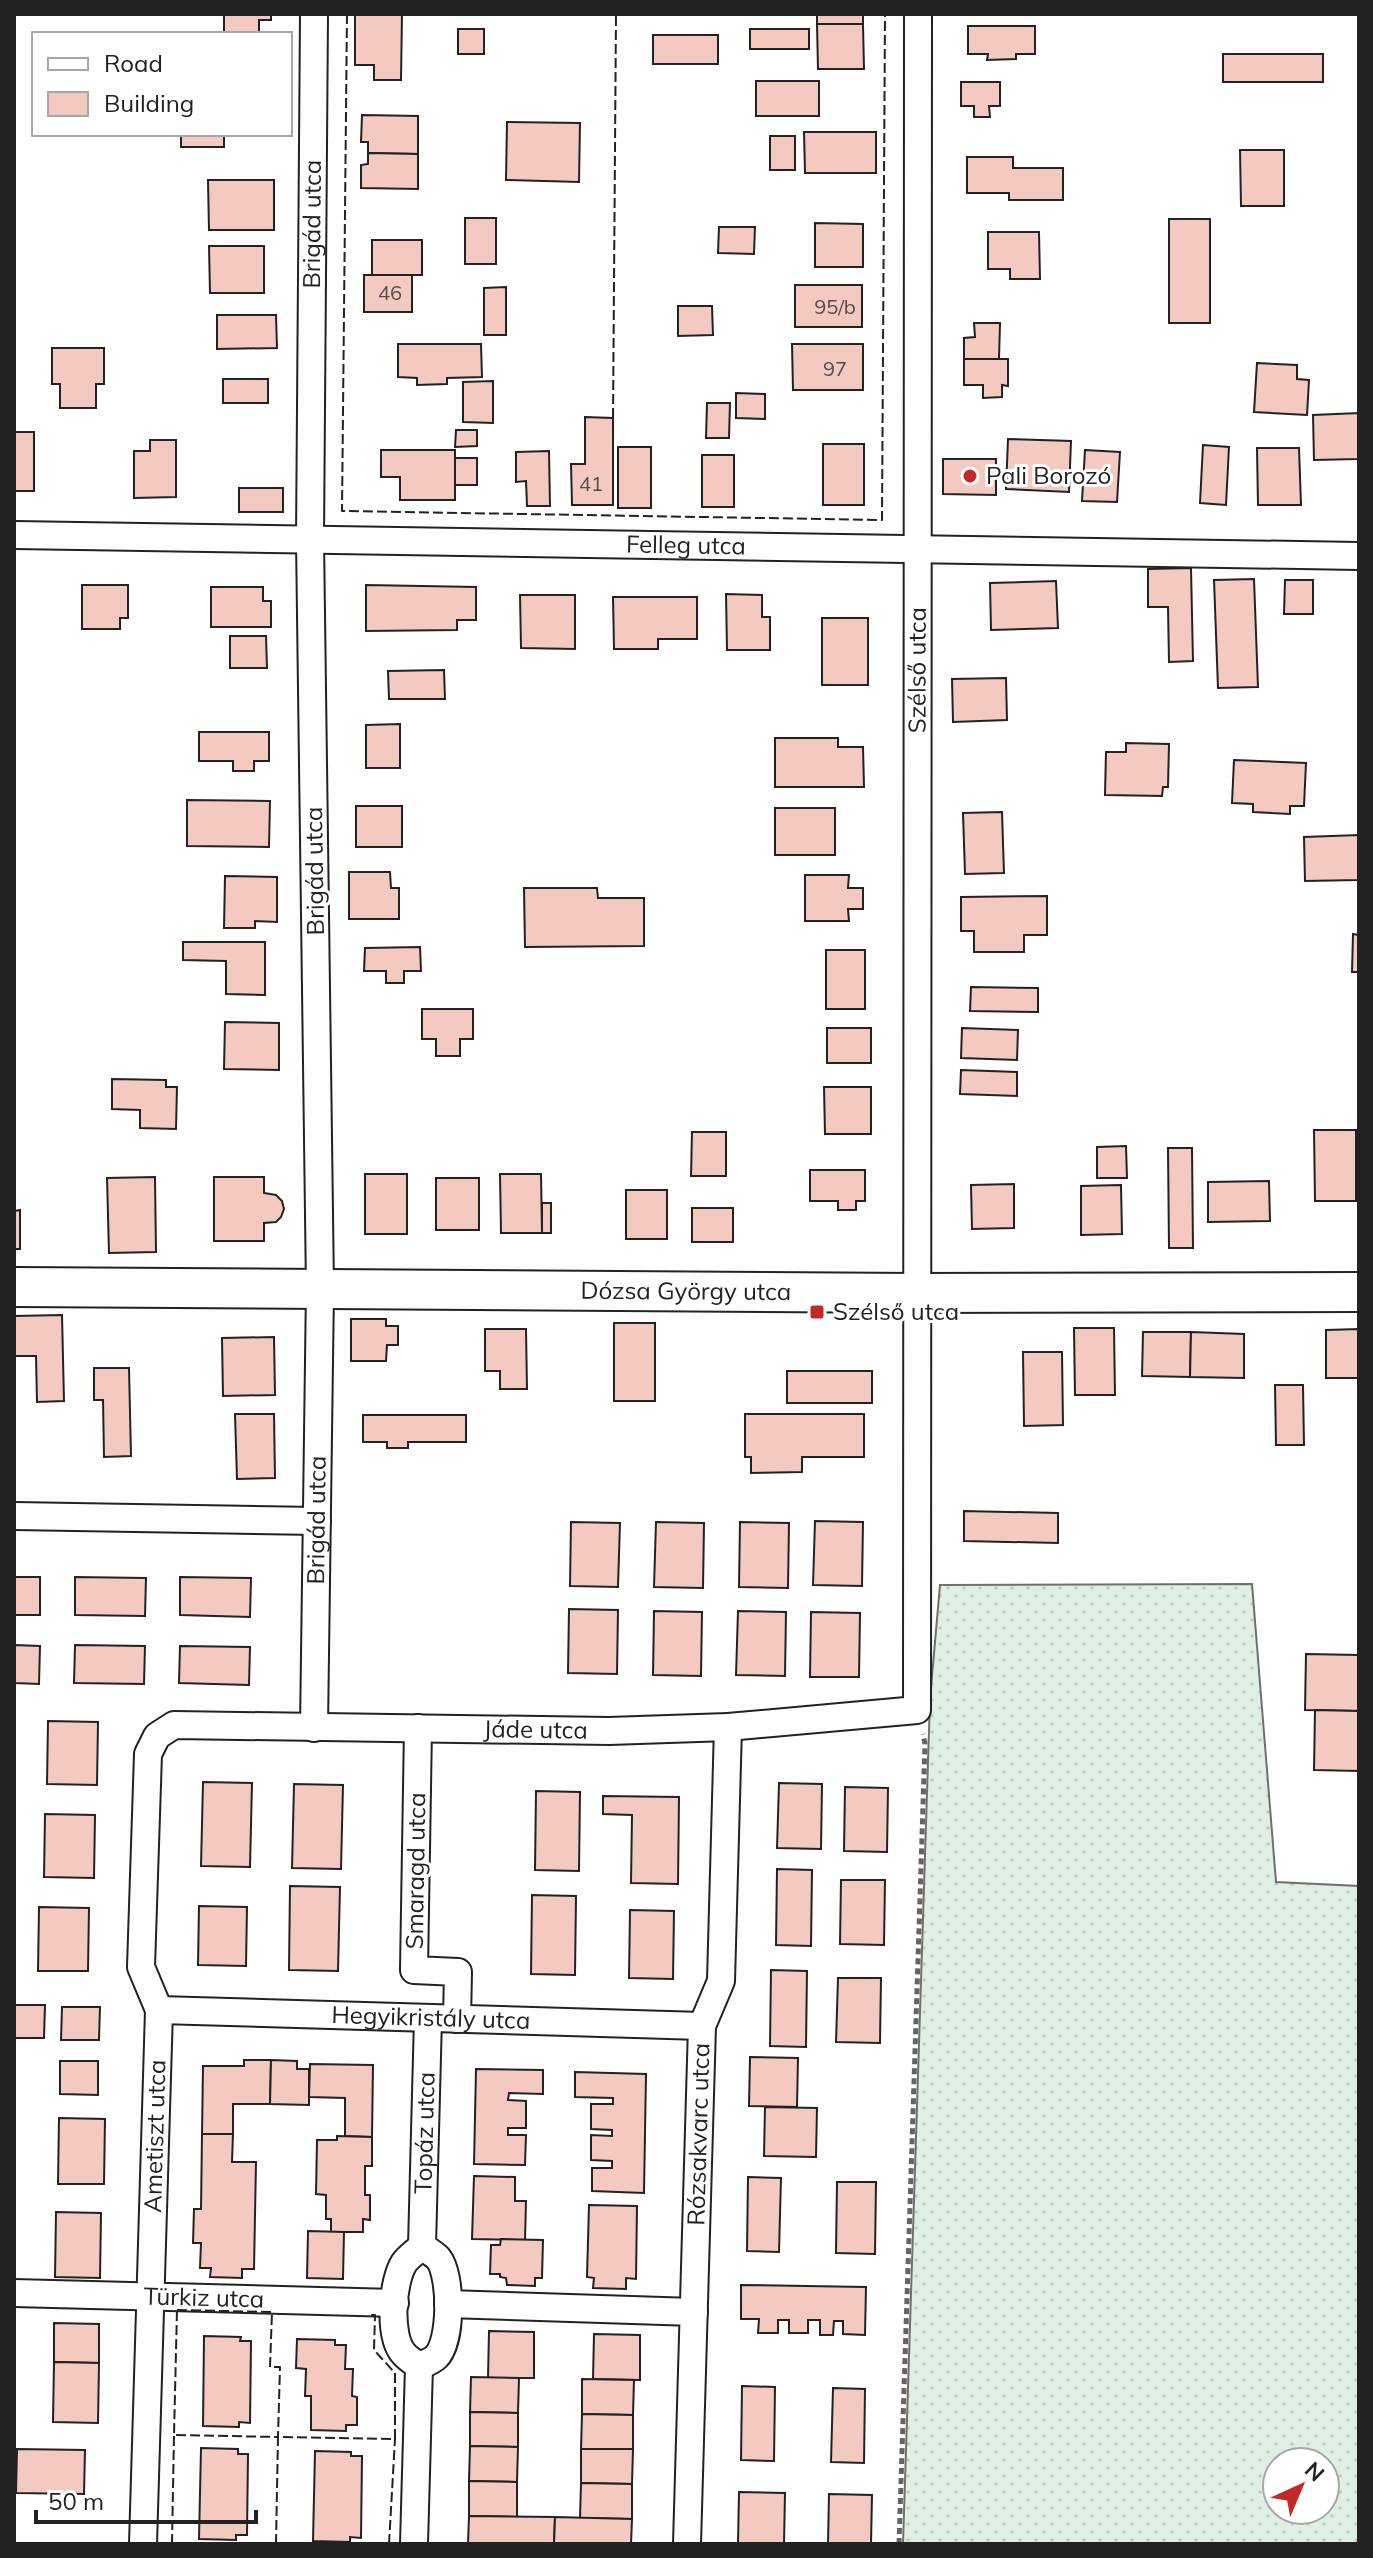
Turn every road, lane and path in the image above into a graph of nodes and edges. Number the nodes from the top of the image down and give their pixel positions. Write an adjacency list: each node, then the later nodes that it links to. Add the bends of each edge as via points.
1 (314, 14): 4 (street, Brigád utca)
2 (918, 14): 5 (street, Szélső utca)
3 (14, 535): 4 (street, Felleg utca)
4 (310, 539): 5 (street, Felleg utca); 8 (street, Brigád utca)
5 (916, 550): 6 (street, Felleg utca); 10 (street, Szélső utca)
6 (1359, 556)
7 (14, 1287): 8 (street, Dózsa György utca)
8 (320, 1288): 10 (street, Dózsa György utca); 12 (street, Brigád utca)
9 (1359, 1292): 10 (street, Dózsa György utca)
10 (916, 1293): 13 (street, Szélső utca)
11 (14, 1516): 12 (street)
12 (317, 1521): 15 (street, Brigád utca)
13 (917, 1710): 14 (street, Jáde utca); 32 (path, via 925,1744)
14 (728, 1727): 16 (street, Jáde utca); 21 (street, Rózsakvarc utca, via 721,1981)
15 (314, 1728): 16 (street, Jáde utca); 17 (street, Jáde utca, via 174,1725)
16 (418, 1728): 20 (street, Smaragd utca, via 414,1970 458,1972)
17 (157, 1736): 18 (street, Ametiszt utca, via 148,1754 141,1967)
18 (159, 2010): 19 (street, Hegyikristály utca); 24 (street, Ametiszt utca)
19 (428, 2018): 20 (street, Hegyikristály utca); 22 (street, Topáz utca)
20 (457, 2019): 21 (street, Hegyikristály utca)
21 (702, 2026): 27 (street, Rózsakvarc utca)
22 (422, 2246): 25 (street, via 405,2261 396,2279); 26 (street, via 439,2259)
23 (14, 2293): 24 (street, Türkiz utca)
24 (149, 2295): 25 (street, Türkiz utca); 29 (street, Ametiszt utca)
25 (395, 2303): 28 (street, via 394,2335 403,2354)
26 (448, 2304): 27 (street); 28 (street, via 446,2340 436,2357)
27 (694, 2312): 31 (street, Rózsakvarc utca)
28 (419, 2366): 30 (street)
29 (143, 2544)
30 (414, 2544)
31 (687, 2544)
32 (899, 2544)

